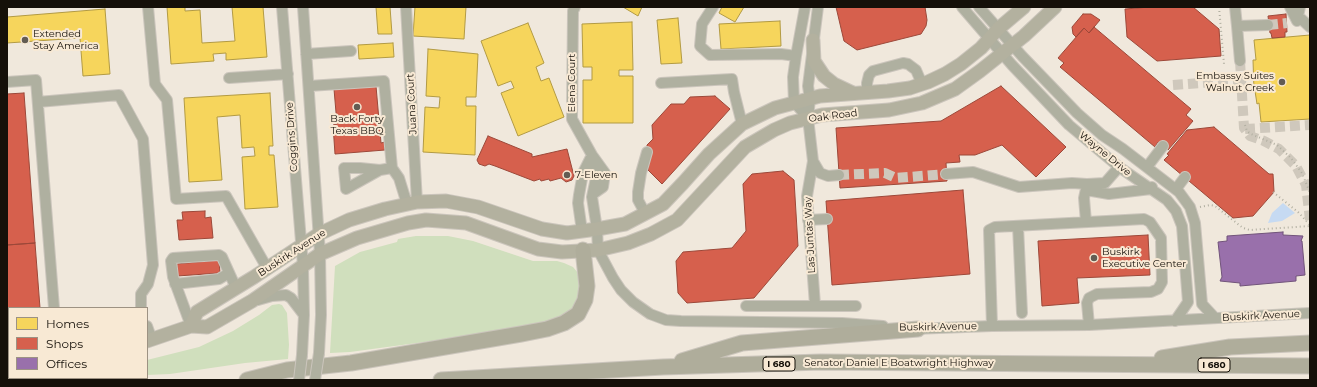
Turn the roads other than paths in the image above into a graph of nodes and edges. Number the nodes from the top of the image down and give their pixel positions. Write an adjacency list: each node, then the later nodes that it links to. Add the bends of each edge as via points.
1 (148, 7): 67 (street, via 155,84 167,100 176,199 226,196)
2 (282, 7): 26 (street, Coggins Drive)
3 (303, 7): 23 (street, Coggins Drive)
4 (406, 7): 53 (street, Juana Court)
5 (575, 7): 40 (street, Elena Court, via 572,120)
6 (712, 7): 24 (street, via 702,24 700,46 710,55)
7 (805, 7): 24 (street)
8 (818, 7): 20 (street, Las Juntas Way)
9 (962, 7): 19 (street, Wayne Drive)
10 (979, 7): 19 (street, Wayne Drive)
11 (1024, 7): 19 (main road, Oak Road)
12 (1055, 7): 21 (main road, Oak Road)
13 (1235, 7): 17 (street)
14 (1290, 7): 15 (street)
15 (1295, 17): 18 (street)
16 (1268, 25): 17 (street)
17 (1237, 26): 25 (street)
18 (1310, 27)
19 (994, 34): 21 (street, Wayne Drive); 30 (main road, Oak Road, via 961,64)
20 (813, 40): 32 (main road, via 814,61 824,76 834,84); 33 (street, Las Juntas Way, via 808,86)
21 (1007, 49): 36 (main road, Oak Road, via 955,89 922,103 889,110); 42 (street, Wayne Drive, via 1069,125); 43 (street, Wayne Drive, via 1096,131)
22 (351, 51): 23 (street)
23 (306, 54): 31 (street, Coggins Drive)
24 (796, 56): 35 (street, via 793,77)
25 (1240, 61)
26 (288, 74): 27 (street); 62 (street, Coggins Drive)
27 (229, 78)
28 (7, 82): 34 (street, via 36,80)
29 (661, 83): 37 (street, via 732,79)
30 (922, 84): 32 (main road, Oak Road, via 910,88); 32 (street, via 916,70 903,63 873,71)
31 (309, 86): 44 (street, via 384,81); 61 (street, Coggins Drive)
32 (861, 93): 33 (main road, Oak Road)
33 (810, 99): 35 (main road, Oak Road); 36 (street, Las Juntas Way)
34 (38, 102): 75 (street); 76 (street, via 119,94 143,139 154,265 148,284 141,294)
35 (794, 102): 36 (street); 37 (main road, Oak Road)
36 (808, 118): 41 (street, Las Juntas Way); 64 (main road, Oak Road, via 774,130 745,147 677,220 628,243)
37 (742, 124): 54 (main road, Oak Road, via 709,154 663,204)
38 (1163, 146): 43 (street)
39 (647, 152): 54 (street, via 638,192 638,200)
40 (592, 155): 59 (street, Elena Court, via 597,173 593,194); 60 (street, via 583,173 578,195)
41 (813, 161): 47 (street, via 820,173 828,176); 56 (street, Las Juntas Way, via 807,196)
42 (1119, 167): 50 (street, via 1105,183); 51 (street, Wayne Drive)
43 (1147, 167): 48 (street, Wayne Drive)
44 (392, 168): 45 (street); 53 (street)
45 (380, 170)
46 (946, 174): 50 (street, via 973,172 1019,187 1072,183)
47 (839, 175)
48 (1160, 177): 51 (street); 52 (street, Wayne Drive)
49 (1185, 177): 52 (street)
50 (1086, 187): 51 (street, via 1109,194); 57 (street)
51 (1151, 189): 81 (street, Wayne Drive, via 1167,200 1176,211 1182,226 1188,302)
52 (1176, 189): 80 (street, Wayne Drive, via 1190,207 1194,223 1202,304)
53 (412, 203): 60 (main road, Buskirk Avenue, via 446,201 478,207 542,229 567,233); 61 (main road, Buskirk Avenue, via 349,220)
54 (645, 213): 59 (main road, Oak Road, via 625,224)
55 (827, 219): 56 (street)
56 (808, 220): 73 (street, Las Juntas Way)
57 (1086, 222): 58 (street); 82 (street, via 1144,219 1150,222 1161,238 1162,282 1158,289 1152,292 1097,294 1089,298)
58 (1018, 226): 77 (street); 84 (street, via 995,227 989,230)
59 (597, 229): 60 (main road, Buskirk Avenue); 64 (street, Buskirk Avenue)
60 (582, 231): 63 (main road)
61 (319, 234): 62 (main road, Buskirk Avenue); 65 (street, Coggins Drive)
62 (301, 246): 66 (street, Coggins Drive); 67 (main road, Buskirk Avenue)
63 (583, 250): 64 (main road, Buskirk Avenue); 65 (main road, Buskirk Avenue, via 562,252 538,249 466,223 426,220 356,238); 91 (highway, via 587,286 585,300 578,314 564,323 521,334 287,370)
64 (598, 250): 85 (street, Buskirk Avenue, via 625,294 650,314 666,320 842,323)
65 (320, 254): 66 (main road, Buskirk Avenue); 93 (street, Coggins Drive, bridge, via 321,316)
66 (303, 266): 71 (main road, Buskirk Avenue); 79 (street, Coggins Drive)
67 (267, 268): 70 (main road, Buskirk Avenue)
68 (229, 273): 69 (street, via 219,279); 69 (street, via 219,255 175,257 171,261); 70 (street)
69 (175, 284): 83 (street)
70 (236, 288): 83 (main road, Buskirk Avenue, via 197,312)
71 (252, 302): 79 (street, via 286,295); 83 (main road, Buskirk Avenue, via 207,327)
72 (746, 306): 73 (street)
73 (815, 306): 74 (street)
74 (856, 306)
75 (54, 307)
76 (141, 307)
77 (1022, 313)
78 (1310, 313): 80 (street, Buskirk Avenue)
79 (304, 315): 92 (street, Coggins Drive, bridge)
80 (1215, 318): 81 (street, Buskirk Avenue)
81 (1175, 320): 82 (street, Buskirk Avenue)
82 (1088, 325): 84 (street, Buskirk Avenue)
83 (191, 326): 86 (main road, Buskirk Avenue)
84 (992, 326): 85 (street, Buskirk Avenue)
85 (918, 329): 90 (highway, via 742,343)
86 (149, 340)
87 (1310, 343): 88 (highway, via 1230,347)
88 (1119, 365): 89 (highway, Senator Daniel E Boatwright Highway / I 680); 90 (highway, Senator Daniel E Boatwright Highway / I 680, via 821,362)
89 (1310, 366)
90 (663, 367): 94 (highway, Senator Daniel E Boatwright Highway / I 680)
91 (247, 380)
92 (299, 380)
93 (315, 380)
94 (441, 380)

